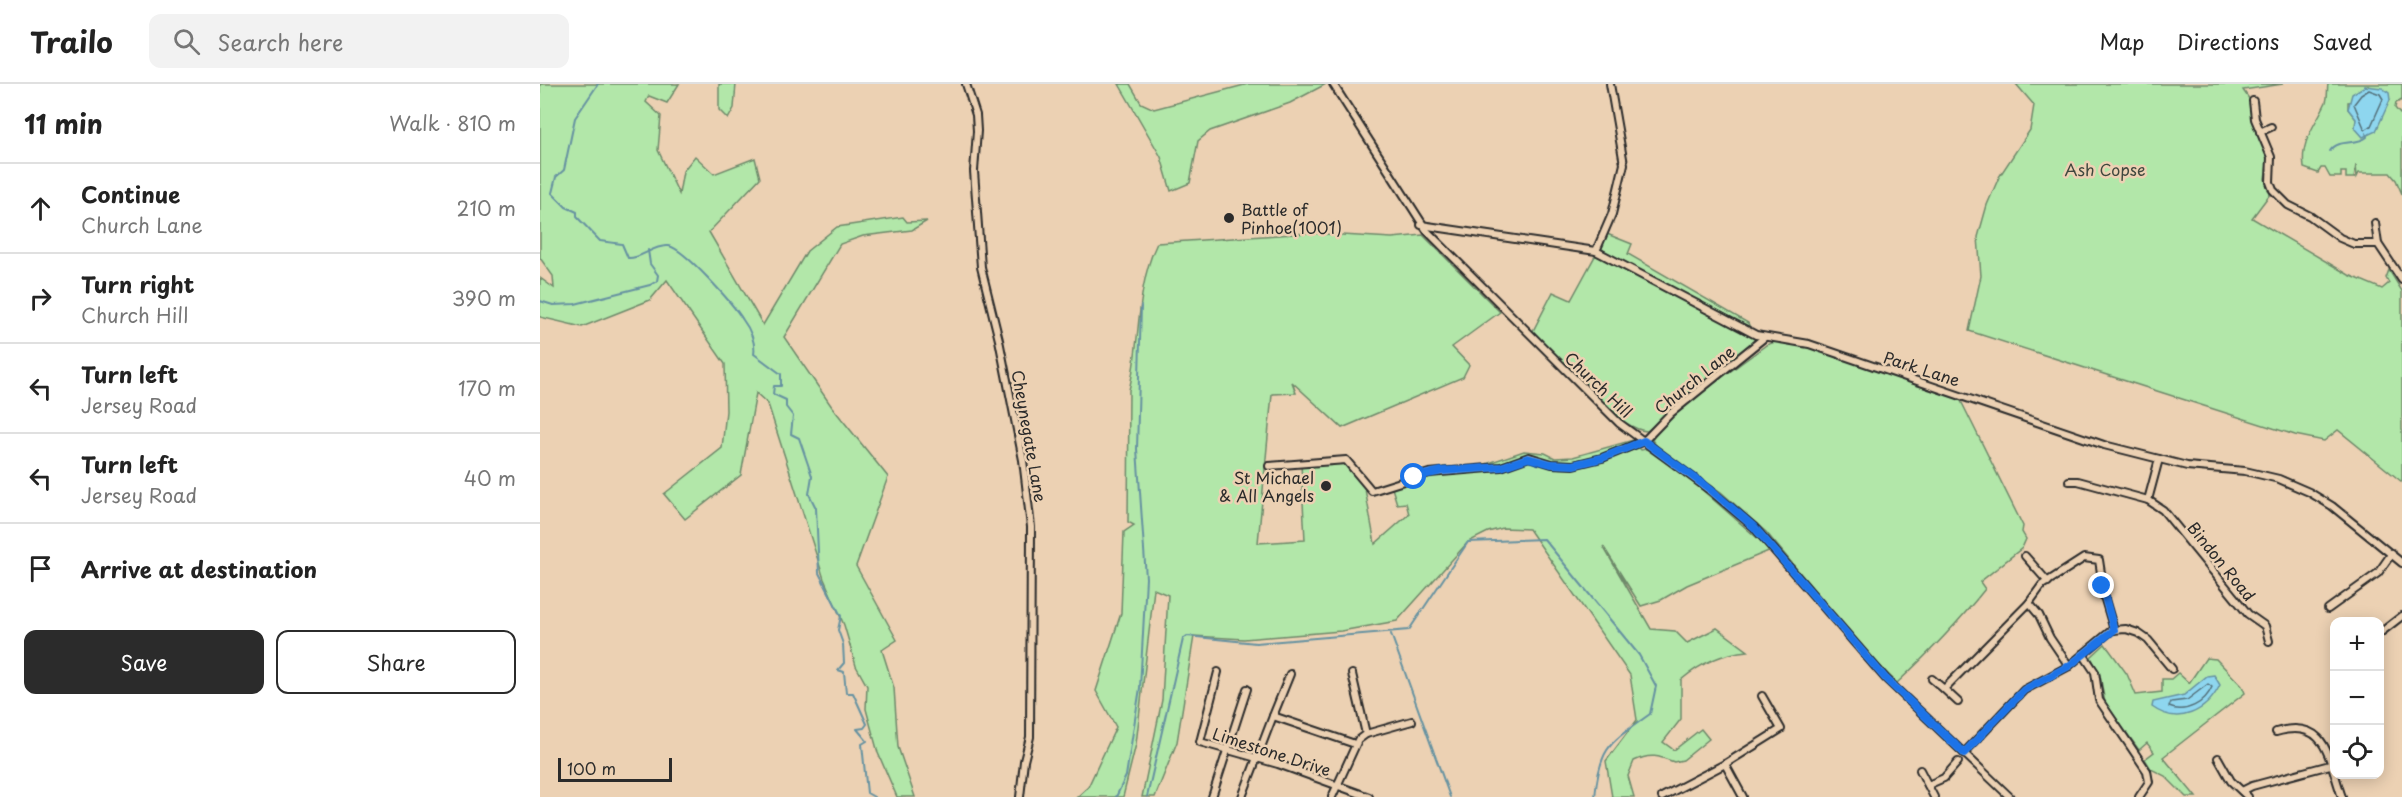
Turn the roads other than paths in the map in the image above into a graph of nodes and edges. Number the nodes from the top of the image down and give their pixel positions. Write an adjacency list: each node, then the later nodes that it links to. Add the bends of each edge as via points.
1 (966, 84): 58 (street, Cheynegate Lane, via 977,131 974,171 981,267 1023,460 1031,527 1030,737)
2 (1333, 84): 8 (street, Church Hill)
3 (1610, 84): 10 (street, via 1624,164 1612,214)
4 (2253, 101): 6 (street)
5 (2271, 127): 6 (street)
6 (2260, 132): 9 (street, via 2271,157 2272,188 2283,201 2346,241)
7 (2375, 223): 9 (street)
8 (1421, 225): 10 (street, Park Lane); 13 (street, Church Hill, via 1590,397)
9 (2378, 244): 11 (street)
10 (1596, 251): 12 (street, Park Lane)
11 (2402, 280)
12 (1765, 337): 13 (street, Church Lane, via 1671,413); 14 (street, Park Lane, via 1818,347 2063,431)
13 (1644, 441): 15 (street, Church Lane, via 1573,465 1528,458 1501,467 1429,473 1372,491 1346,460); 47 (street, Church Hill, via 1754,527 1886,679)
14 (2159, 459): 17 (street); 18 (street, Park Lane, via 2262,475 2295,485 2332,506)
15 (1269, 466)
16 (2068, 481): 17 (street, Bindon Road)
17 (2148, 500): 29 (street, Bindon Road, via 2163,510 2248,614 2262,623)
18 (2392, 553): 20 (street, Park Lane); 25 (street, via 2378,573)
19 (2025, 556): 22 (street)
20 (2402, 563)
21 (2101, 573): 22 (street, via 2099,560 2084,558)
22 (2048, 582): 24 (street)
23 (2102, 586): 28 (street)
24 (2028, 603): 31 (street); 37 (street)
25 (2328, 609)
26 (2402, 616): 27 (street)
27 (2384, 629)
28 (2114, 630): 30 (street); 32 (street, via 2138,633)
29 (2269, 641)
30 (2083, 654): 31 (street); 67 (street, via 2095,672 2099,700 2147,771 2149,782)
31 (2069, 666): 47 (street, via 2024,690)
32 (2172, 669)
33 (1218, 672): 46 (street, Limestone Drive, via 1200,742)
34 (1290, 674): 41 (street)
35 (1352, 674): 44 (street)
36 (1932, 679): 37 (street)
37 (1944, 689): 40 (street)
38 (1247, 690): 46 (street)
39 (1762, 696): 51 (street, via 1781,729)
40 (1958, 702)
41 (1273, 716): 45 (street); 48 (street)
42 (1412, 721): 44 (street)
43 (2276, 732): 52 (street, via 2289,728 2311,730 2324,744)
44 (1366, 734): 45 (street)
45 (1355, 744): 56 (street)
46 (1228, 750): 48 (street, Limestone Drive); 59 (street)
47 (1964, 753): 66 (street, Church Hill)
48 (1255, 758): 56 (street, Limestone Drive); 60 (street)
49 (2218, 758): 57 (street, via 2231,781)
50 (1958, 762): 55 (street, via 1944,778)
51 (1725, 764): 63 (street); 64 (street)
52 (2330, 765): 57 (street, via 2252,786)
53 (1920, 770): 55 (street)
54 (2335, 779): 68 (street)
55 (1928, 785): 65 (street)
56 (1337, 786): 61 (street); 62 (street, Limestone Drive)
57 (2245, 794)
58 (1020, 797)
59 (1212, 797)
60 (1242, 797)
61 (1332, 797)
62 (1369, 797)
63 (1662, 797)
64 (1743, 797)
65 (1934, 797)
66 (2010, 797)
67 (2139, 797)
68 (2342, 797)

